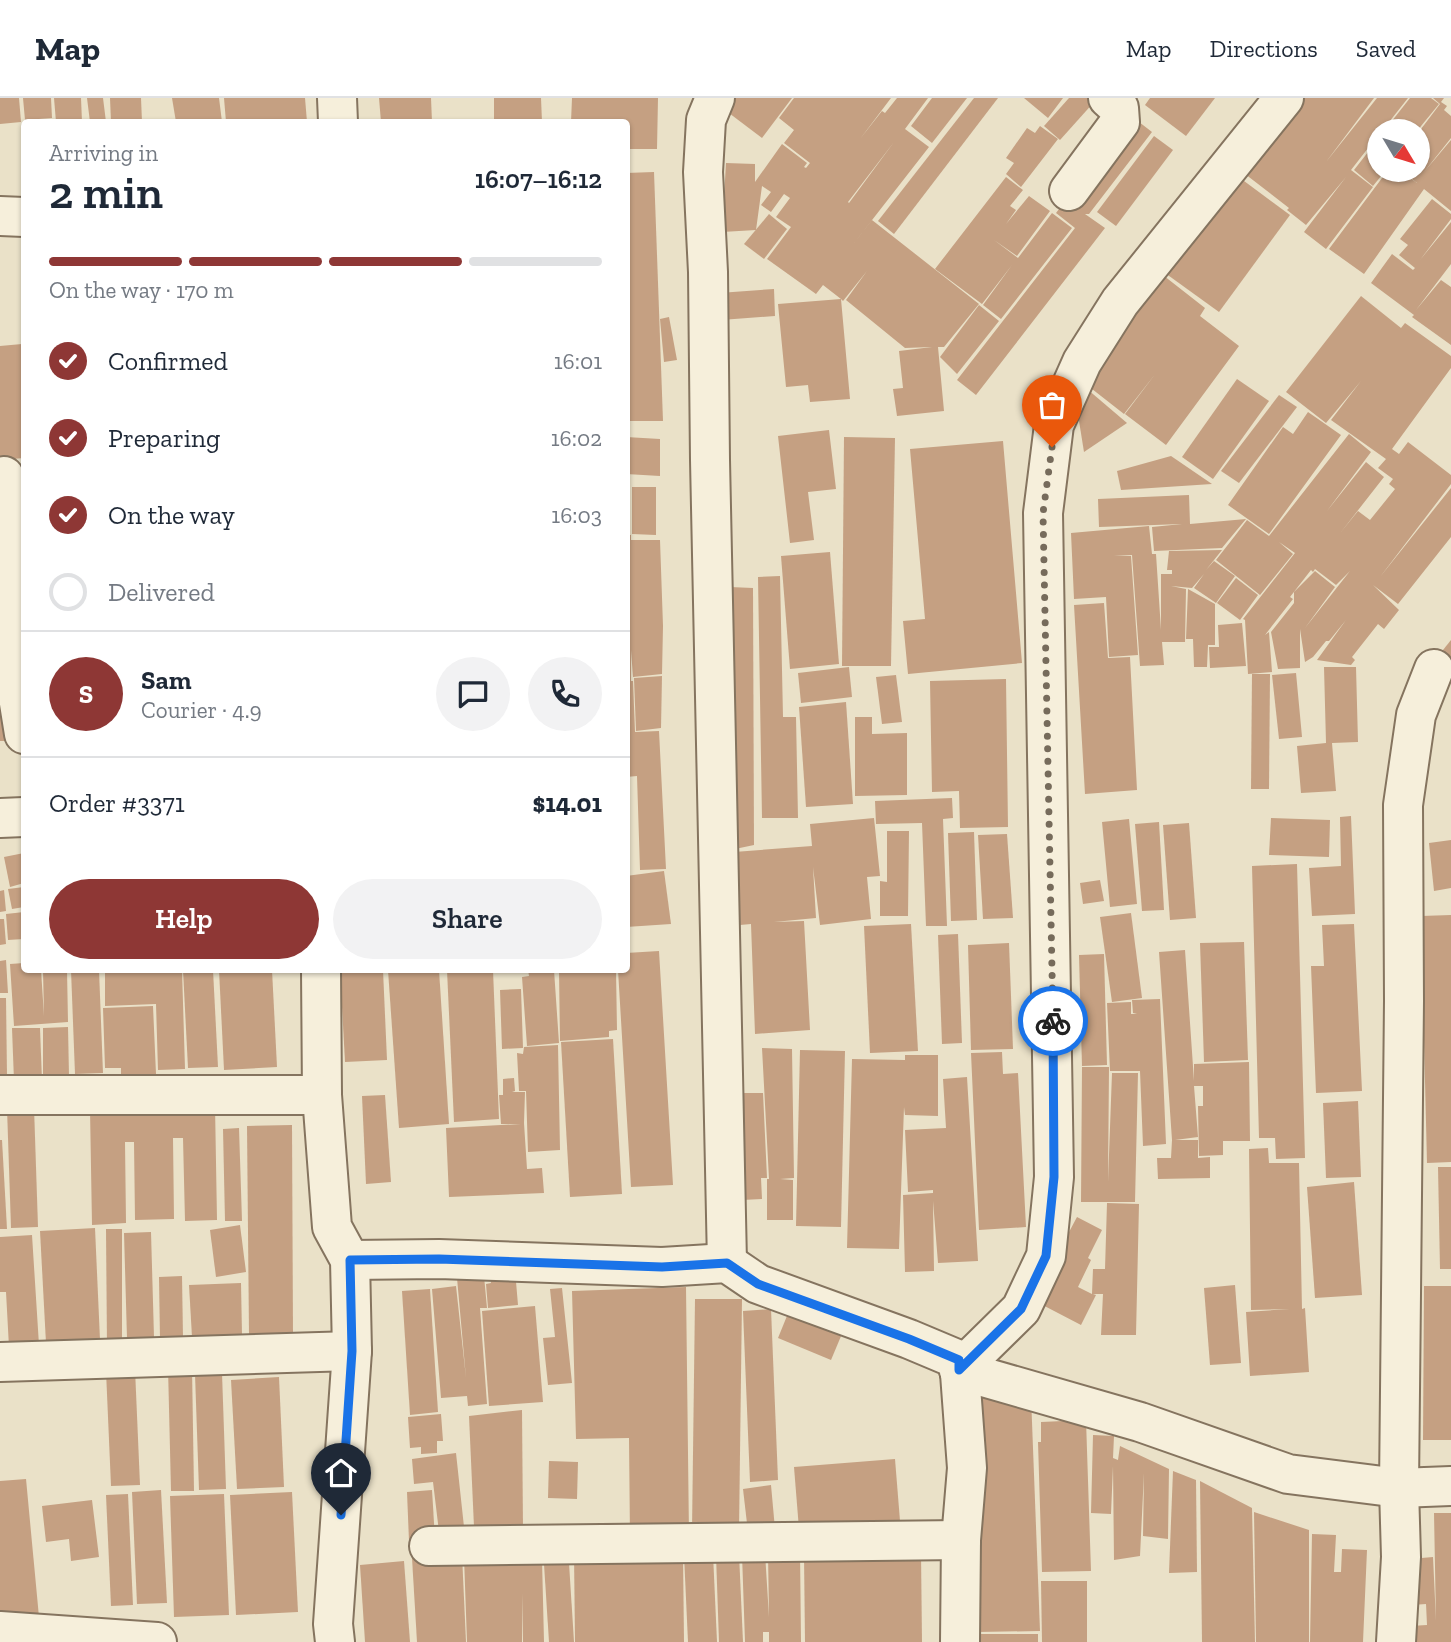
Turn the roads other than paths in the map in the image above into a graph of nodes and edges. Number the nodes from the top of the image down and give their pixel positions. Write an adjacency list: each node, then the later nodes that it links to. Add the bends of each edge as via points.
1 (337, 98): 5 (street)
2 (715, 98): 18 (street, via 706,120 704,172)
3 (1108, 98): 6 (street, via 1118,108 1119,122)
4 (1284, 98): 21 (street, via 1120,302 1082,362 1054,425 1043,513 1054,1177 1046,1256 1021,1309)
5 (338, 119)
6 (1069, 191)
7 (0, 216): 8 (street)
8 (21, 217)
9 (10, 476): 11 (street, via 10,647)
10 (1434, 669): 23 (street, via 1416,715 1403,805)
11 (21, 715)
12 (21, 817): 13 (street)
13 (0, 818)
14 (321, 973): 16 (street)
15 (0, 1095): 16 (street)
16 (322, 1095): 17 (street, via 332,1227)
17 (350, 1260): 18 (street, via 662,1267); 19 (street)
18 (727, 1263): 21 (street, via 758,1284 959,1360)
19 (352, 1351): 20 (street); 28 (street)
20 (0, 1362)
21 (959, 1370): 23 (street, via 1140,1422 1288,1474); 24 (street, via 968,1468)
22 (1451, 1486): 23 (street)
23 (1399, 1488): 30 (street)
24 (961, 1540): 25 (street); 29 (street)
25 (429, 1546)
26 (0, 1631): 27 (street)
27 (157, 1642)
28 (335, 1642)
29 (960, 1642)
30 (1396, 1642)

